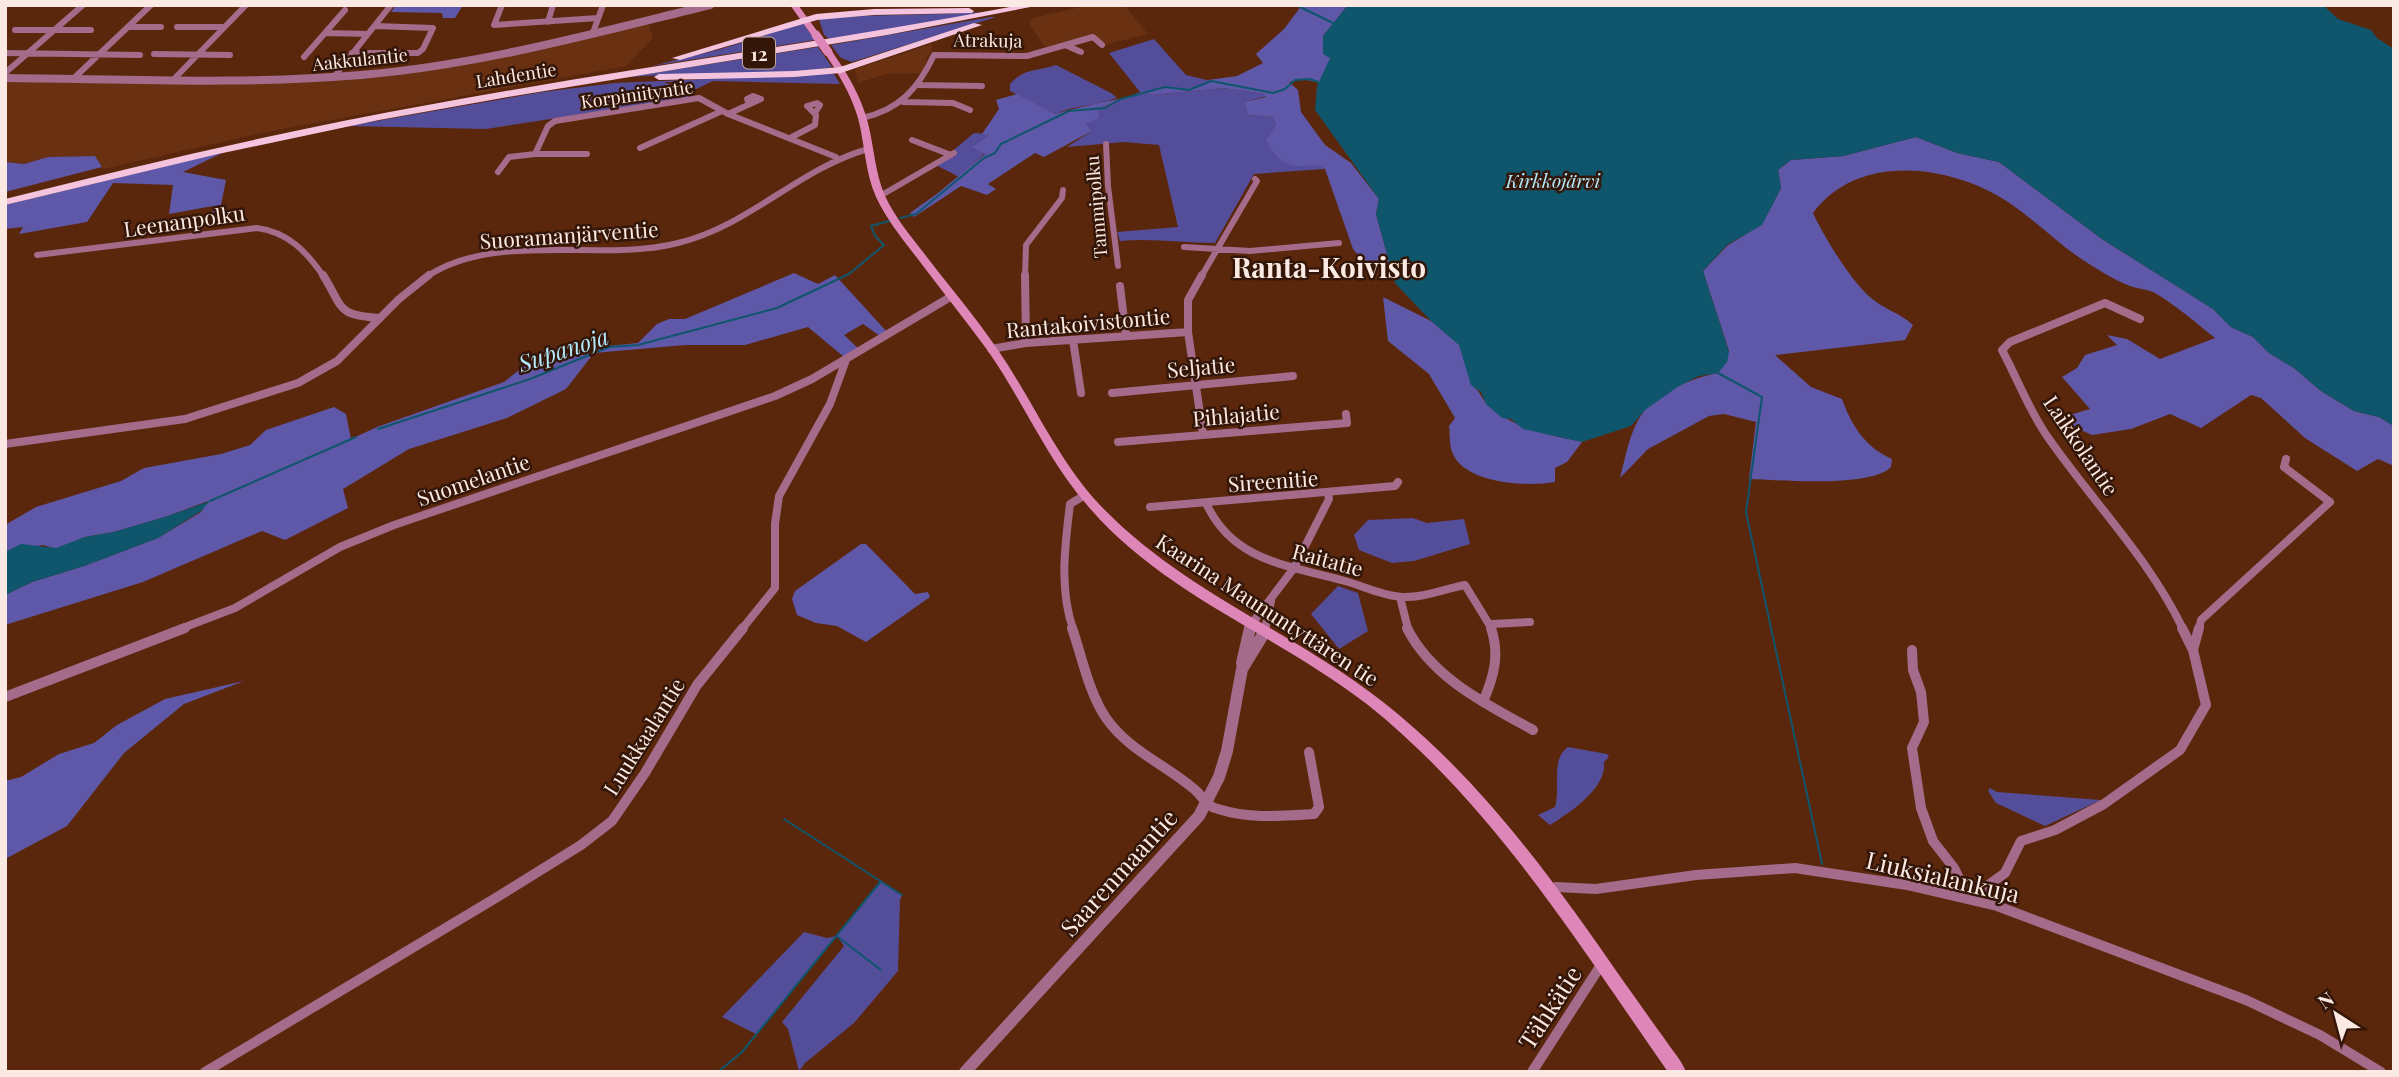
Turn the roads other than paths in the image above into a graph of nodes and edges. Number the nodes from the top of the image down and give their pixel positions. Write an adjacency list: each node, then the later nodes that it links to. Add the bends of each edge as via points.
1 (83, 5): 23 (street)
2 (151, 5): 18 (street)
3 (246, 5): 21 (street)
4 (391, 5): 17 (street)
5 (502, 5): 16 (street, via 494,25)
6 (553, 5): 16 (street)
7 (603, 5): 14 (street)
8 (710, 5): 27 (street, Aakkulantie)
9 (1024, 5): 15 (highway)
10 (1037, 5): 48 (highway, Lahdentie / 12)
11 (1048, 5): 40 (highway)
12 (797, 6): 15 (main road, Kaarina Maununtyttären tie)
13 (345, 10): 25 (street)
14 (598, 18): 16 (street); 27 (street)
15 (806, 19): 40 (main road, Kaarina Maununtyttären tie, bridge); 48 (highway, via 674,59)
16 (548, 22)
17 (375, 26): 26 (street); 32 (street, via 433,28 418,53)
18 (129, 27): 19 (street); 35 (street)
19 (161, 27)
20 (177, 27): 21 (street)
21 (224, 27): 37 (street)
22 (15, 30): 23 (street)
23 (53, 30): 24 (street); 33 (street)
24 (91, 30)
25 (325, 33): 26 (street); 39 (street)
26 (368, 34): 32 (street)
27 (596, 34): 43 (street, Aakkulantie, via 460,62)
28 (1065, 45): 29 (street, Atrakuja, via 1093,37); 30 (street); 46 (street, Atrakuja, via 1027,55 934,55)
29 (1102, 45)
30 (1081, 52)
31 (5, 53): 33 (street)
32 (352, 53): 43 (street)
33 (27, 54): 35 (street); 41 (street)
34 (154, 54): 37 (street)
35 (99, 55): 36 (street); 44 (street)
36 (140, 55)
37 (197, 55): 38 (street); 45 (street)
38 (230, 55)
39 (304, 57)
40 (841, 70): 48 (highway, via 637,79); 54 (main road, Kaarina Maununtyttären tie)
41 (5, 73)
42 (5, 78): 44 (street, Aakkulantie)
43 (333, 78): 45 (street, Aakkulantie)
44 (73, 79): 45 (street, Aakkulantie)
45 (173, 80)
46 (918, 85): 47 (street); 49 (street)
47 (982, 86)
48 (480, 99): 67 (highway, Lahdentie / 12, via 240,146)
49 (903, 102): 51 (street, via 953,103); 54 (street, via 891,111)
50 (749, 104): 52 (street)
51 (970, 110)
52 (725, 113): 55 (street, Korpiniityntie); 58 (street); 60 (street, Korpiniityntie, via 699,98 555,121)
53 (815, 113): 55 (street, via 815,125)
54 (862, 118): 59 (main road, Kaarina Maununtyttären tie)
55 (790, 138): 62 (street, Korpiniityntie)
56 (912, 140): 66 (street, via 952,154)
57 (1106, 144): 72 (street, Tammipolku)
58 (640, 148)
59 (868, 149): 62 (street, Suoramanjärventie); 66 (main road, Kaarina Maununtyttären tie)
60 (535, 154): 61 (street); 63 (street, via 509,157)
61 (587, 154)
62 (836, 157): 75 (street, Suoramanjärventie, via 709,234 625,251 527,251 455,263 417,281)
63 (498, 172)
64 (1255, 178): 70 (street)
65 (1063, 190): 80 (street, via 1024,252)
66 (880, 196): 74 (main road, Kaarina Maununtyttären tie)
67 (5, 202)
68 (1339, 243): 70 (street, via 1250,251)
69 (1184, 247): 70 (street)
70 (1219, 247): 78 (street, via 1188,300)
71 (37, 255): 75 (street, Leenanpolku, via 270,228 293,240 344,311)
72 (1118, 266)
73 (1120, 286): 77 (street, Tammipolku)
74 (952, 296): 81 (main road, Kaarina Maununtyttären tie); 82 (street, Suomelantie)
75 (380, 318): 90 (street, Suoramanjärventie, via 321,373 281,389 175,421)
76 (2140, 319): 105 (street, Laikkolantie, via 2105,303 2010,342 2002,350 2045,433 2131,545 2175,612)
77 (1122, 331): 78 (street, Rantakoivistontie); 79 (street, Rantakoivistontie)
78 (1188, 332): 84 (street)
79 (1073, 340): 80 (street, Rantakoivistontie); 85 (street)
80 (1026, 343): 81 (street, Rantakoivistontie)
81 (991, 349): 94 (main road, Kaarina Maununtyttären tie)
82 (846, 360): 107 (street, Suomelantie, via 775,396 383,529 329,552 235,608); 115 (street, Luukkaalantie, via 830,404 779,496 775,587 696,685 612,821 494,899)
83 (1293, 376): 84 (street, Seljatie)
84 (1194, 384): 86 (street, Seljatie); 88 (street)
85 (1081, 393)
86 (1112, 393)
87 (1346, 414): 88 (street, Pihlajatie, via 1347,423)
88 (1203, 434): 89 (street, Pihlajatie)
89 (1118, 442)
90 (5, 444)
91 (2286, 460): 105 (street, via 2284,467 2290,473 2330,502 2202,620)
92 (1398, 482): 93 (street, Sireenitie)
93 (1328, 493): 95 (street, Sireenitie); 97 (street)
94 (1084, 495): 102 (main road, Kaarina Maununtyttären tie, via 1142,554); 111 (street, via 1070,504 1063,561 1067,613 1095,695 1106,718 1135,750 1196,790)
95 (1206, 503): 96 (street, Sireenitie); 97 (street, Raitatie, via 1209,514 1240,547)
96 (1150, 507)
97 (1294, 568): 98 (street, Raitatie); 99 (street)
98 (1400, 597): 101 (street, Raitatie, via 1465,584); 108 (street, via 1410,632 1428,657 1449,680)
99 (1271, 601): 102 (street); 103 (street)
100 (1530, 622): 101 (street)
101 (1492, 624): 108 (street, via 1498,651)
102 (1250, 626): 103 (main road, Kaarina Maununtyttären tie); 106 (street, Saarenmaantie)
103 (1264, 632): 106 (street, Saarenmaantie); 112 (main road, Kaarina Maununtyttären tie, via 1372,701 1428,750 1485,810)
104 (1912, 650): 113 (street, via 1924,722 1912,748 1921,808 1933,841 1954,868)
105 (2193, 650): 113 (street, Laikkolantie, via 2206,705 2180,750 2104,804 2055,830 2021,841 2005,873)
106 (1242, 669): 111 (street, Saarenmaantie, via 1227,751)
107 (5, 697)
108 (1483, 702): 109 (street)
109 (1533, 730)
110 (1309, 752): 111 (street, via 1320,807 1314,814 1255,817)
111 (1206, 804): 116 (street, Saarenmaantie, via 1184,835)
112 (1548, 890): 113 (street, Liuksialankuja, via 1795,868); 114 (main road, Kaarina Maununtyttären tie)
113 (1969, 899): 119 (street, Liuksialankuja, via 2246,1000 2320,1035)
114 (1601, 965): 117 (street, Tähkätie); 118 (main road, Kaarina Maununtyttären tie)
115 (205, 1072)
116 (965, 1072)
117 (1532, 1072)
118 (1678, 1072)
119 (2381, 1072)

